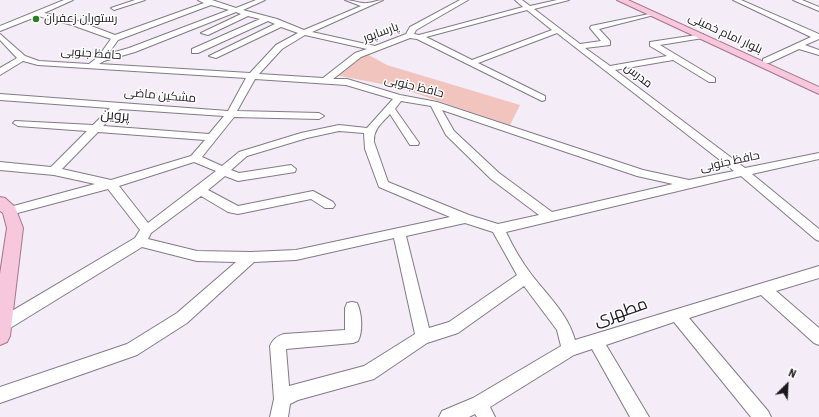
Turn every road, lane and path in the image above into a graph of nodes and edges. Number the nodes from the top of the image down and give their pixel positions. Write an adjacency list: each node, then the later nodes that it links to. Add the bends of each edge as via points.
1 (70, 0): 20 (street)
2 (142, 0): 16 (street)
3 (201, 0): 14 (street)
4 (262, 0): 19 (street)
5 (348, 0): 15 (street)
6 (380, 0): 15 (street)
7 (465, 0): 30 (street, پارساپور, via 413,28)
8 (518, 0): 17 (street, مدرس)
9 (566, 0): 17 (street)
10 (621, 0): 22 (main road, بلوار امام خمینی)
11 (630, 0): 44 (main road, بلوار امام خمینی)
12 (736, 0): 32 (street)
13 (796, 0): 18 (street)
14 (214, 2): 19 (street); 34 (street)
15 (367, 5): 28 (street)
16 (114, 8)
17 (529, 8): 26 (street, مدرس); 33 (street)
18 (819, 9)
19 (235, 10): 21 (street); 43 (street, via 132,50)
20 (36, 13): 25 (street); 34 (street, via 75,23)
21 (248, 14): 23 (street); 27 (street)
22 (652, 14): 31 (main road, بلوار امام خمینی); 35 (street, via 594,28 607,43)
23 (266, 19): 24 (street); 38 (street)
24 (281, 24): 28 (street); 40 (street)
25 (0, 29)
26 (559, 30): 35 (street, مدرس); 45 (street)
27 (205, 33)
28 (304, 33): 37 (street); 49 (street, via 279,47)
29 (0, 36): 42 (street, حافظ جنوبی)
30 (409, 36): 33 (street); 37 (street, پارساپور)
31 (700, 36): 41 (street, via 653,44); 53 (main road, بلوار امام خمینی)
32 (818, 36): 36 (street)
33 (419, 37): 45 (street)
34 (115, 38): 43 (street)
35 (579, 46): 47 (street, مدرس)
36 (799, 46): 39 (street); 44 (street)
37 (373, 48): 50 (street, پارساپور, via 358,55)
38 (195, 51)
39 (819, 53)
40 (213, 56)
41 (675, 57): 47 (street); 51 (street)
42 (22, 58): 46 (street, حافظ جنوبی, via 38,63); 48 (street)
43 (101, 59): 46 (street)
44 (766, 61): 52 (main road, بلوار امام خمینی)
45 (471, 63): 56 (street)
46 (90, 67): 49 (street, حافظ جنوبی)
47 (608, 69): 73 (street, مدرس)
48 (0, 72)
49 (252, 76): 50 (street, حافظ جنوبی); 60 (street)
50 (326, 80): 55 (street, حافظ جنوبی, via 346,82)
51 (712, 80)
52 (819, 85)
53 (819, 91)
54 (0, 97): 57 (street, مشکین ماضی)
55 (399, 98): 58 (street, حافظ جنوبی); 59 (street)
56 (542, 98)
57 (118, 104): 60 (street, مشکین ماضی); 63 (street)
58 (434, 104): 75 (street, حافظ جنوبی, via 641,173); 79 (street, via 450,133 495,176)
59 (391, 109): 64 (street); 66 (street)
60 (231, 114): 61 (street, مشکین ماضی); 65 (street)
61 (319, 116)
62 (18, 123): 63 (street, پروین)
63 (94, 129): 65 (street, پروین); 71 (street)
64 (370, 132): 72 (street, via 339,128 304,135 243,154); 80 (street, via 368,140 383,184)
65 (211, 137): 68 (street)
66 (414, 143)
67 (819, 156): 73 (street, حافظ جنوبی)
68 (195, 158): 72 (street); 74 (street)
69 (0, 166): 71 (street)
70 (291, 169): 72 (street, via 243,177)
71 (54, 171): 74 (street)
72 (222, 171): 76 (street)
73 (743, 172): 75 (street, حافظ جنوبی); 84 (street, مدرس)
74 (111, 184): 78 (street); 83 (street)
75 (689, 184): 79 (street)
76 (200, 191): 77 (street, via 235,210 313,195); 83 (street)
77 (329, 205)
78 (5, 207): 91 (main road, via 15,228)
79 (550, 217): 81 (street)
80 (465, 218): 81 (street); 82 (street)
81 (498, 229): 87 (street)
82 (399, 232): 85 (street, via 296,255); 92 (street)
83 (143, 236): 85 (street, via 197,256); 91 (street)
84 (819, 236)
85 (251, 257): 96 (street, via 182,318 131,350)
86 (819, 272): 88 (street, مطهری)
87 (525, 277): 92 (street, via 453,328); 95 (street, via 564,327)
88 (764, 289): 90 (street, مطهری); 93 (street)
89 (352, 308): 97 (street, via 353,336 284,341 278,346)
90 (677, 315): 94 (street, مطهری); 102 (street)
91 (1, 330)
92 (423, 337): 97 (street, via 368,373 295,392)
93 (819, 338)
94 (596, 342): 95 (street, مطهری); 101 (street)
95 (570, 349): 98 (street, مطهری)
96 (0, 395)
97 (282, 399): 99 (street)
98 (483, 411): 100 (street, مطهری)
99 (279, 417)
100 (448, 417)
101 (640, 417)
102 (762, 417)

